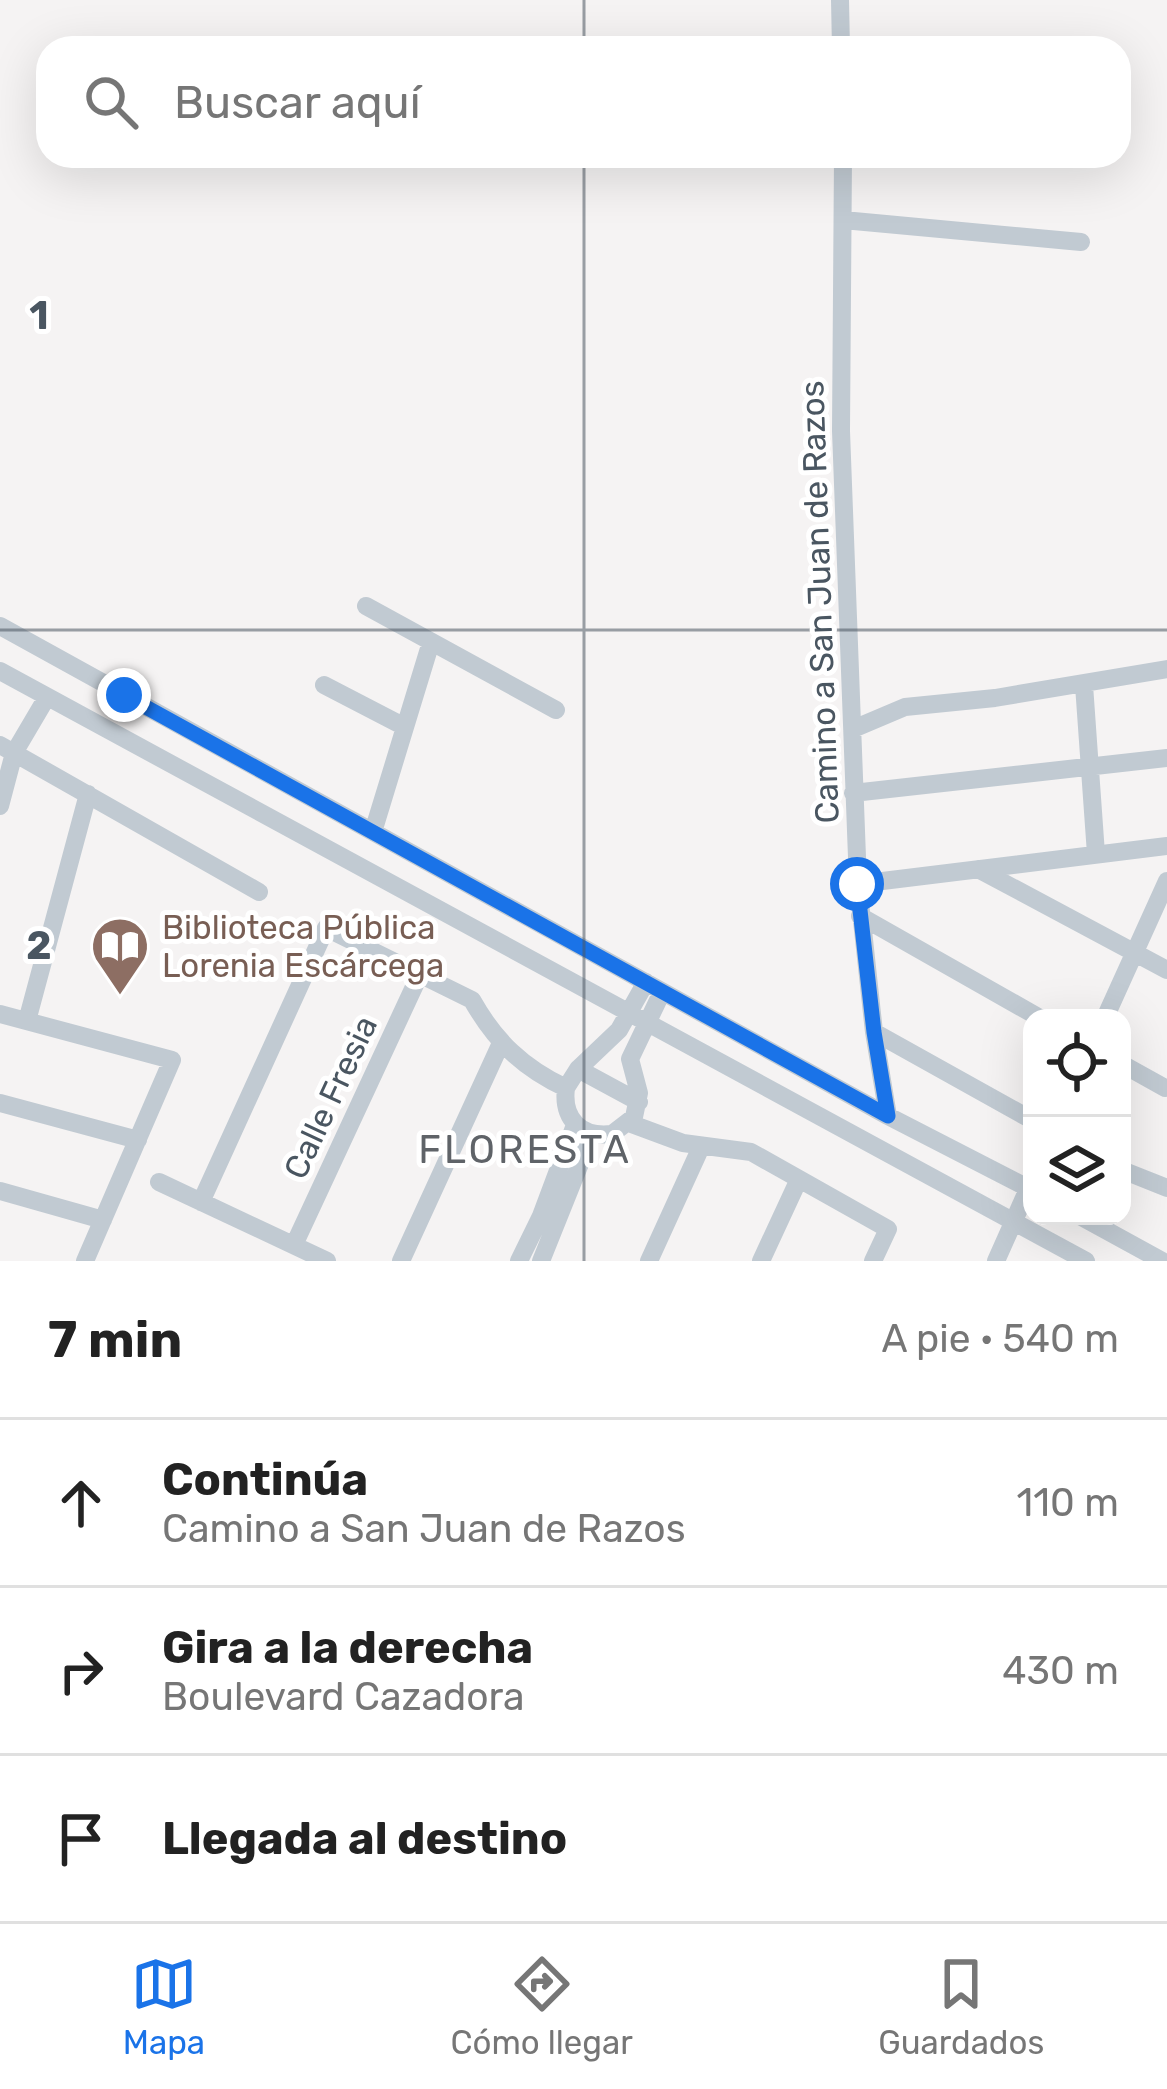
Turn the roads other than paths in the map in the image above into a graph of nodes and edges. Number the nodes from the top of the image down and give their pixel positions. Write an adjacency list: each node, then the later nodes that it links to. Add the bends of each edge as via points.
1 (840, 0): 2 (street)
2 (841, 36)
3 (842, 168): 4 (street, Camino a San Juan de Razos)
4 (843, 220): 5 (street); 16 (street, Camino a San Juan de Razos)
5 (1081, 242)
6 (365, 606): 8 (street)
7 (0, 626): 23 (street)
8 (431, 641): 14 (street); 15 (street)
9 (1167, 669): 12 (street)
10 (0, 671): 13 (street)
11 (324, 685): 15 (street)
12 (1084, 685): 16 (street, via 904,706); 19 (street)
13 (47, 697): 17 (street); 38 (street)
14 (556, 710)
15 (405, 728): 23 (street)
16 (853, 729): 20 (street, Camino a San Juan de Razos)
17 (7, 749): 21 (street); 22 (street)
18 (1167, 758): 19 (street)
19 (1090, 766): 20 (street); 25 (street)
20 (853, 793): 28 (street, Camino a San Juan de Razos)
21 (88, 794): 29 (street); 39 (street)
22 (0, 806)
23 (373, 832): 34 (street)
24 (1167, 846): 25 (street)
25 (1096, 854): 26 (street)
26 (978, 869): 28 (street); 31 (street)
27 (1167, 880): 31 (street)
28 (857, 884): 30 (street, Camino a San Juan de Razos)
29 (260, 892)
30 (860, 916): 35 (street); 40 (street, Camino a San Juan de Razos)
31 (1135, 952): 32 (street); 36 (street)
32 (1167, 970)
33 (420, 974): 41 (street, via 472,1000); 60 (street, via 326,928); 65 (street, Calle Fresia)
34 (654, 987): 38 (street); 48 (street)
35 (1024, 1009)
36 (1109, 1009)
37 (0, 1014): 39 (street)
38 (638, 1017): 42 (street); 47 (street, via 629,1059); 63 (street)
39 (27, 1021): 52 (street, via 172,1060)
40 (874, 1032): 48 (street, Camino a San Juan de Razos); 49 (street)
41 (501, 1043): 44 (street); 70 (street)
42 (578, 1069): 44 (street); 47 (street)
43 (1131, 1069): 45 (street)
44 (566, 1088): 51 (street, via 566,1108)
45 (1165, 1088)
46 (0, 1102): 52 (street)
47 (639, 1102): 50 (street)
48 (888, 1116): 57 (street)
49 (1027, 1117)
50 (629, 1123): 51 (street, via 612,1134); 53 (street)
51 (584, 1129): 71 (street); 72 (street)
52 (138, 1140): 62 (street)
53 (701, 1147): 55 (street, via 751,1152); 73 (street)
54 (1131, 1174): 58 (street)
55 (799, 1179): 74 (street); 75 (street, via 888,1229)
56 (159, 1182): 60 (street)
57 (1023, 1182)
58 (1167, 1189)
59 (0, 1191): 62 (street)
60 (201, 1202): 65 (street)
61 (1023, 1202): 63 (street)
62 (103, 1220): 68 (street)
63 (1014, 1221): 67 (street); 76 (street)
64 (1092, 1225): 66 (street)
65 (294, 1245): 69 (street)
66 (1131, 1253): 77 (street)
67 (999, 1260)
68 (86, 1261)
69 (327, 1261)
70 (401, 1261)
71 (519, 1261)
72 (541, 1261)
73 (649, 1261)
74 (761, 1261)
75 (873, 1261)
76 (1086, 1261)
77 (1162, 1261)

